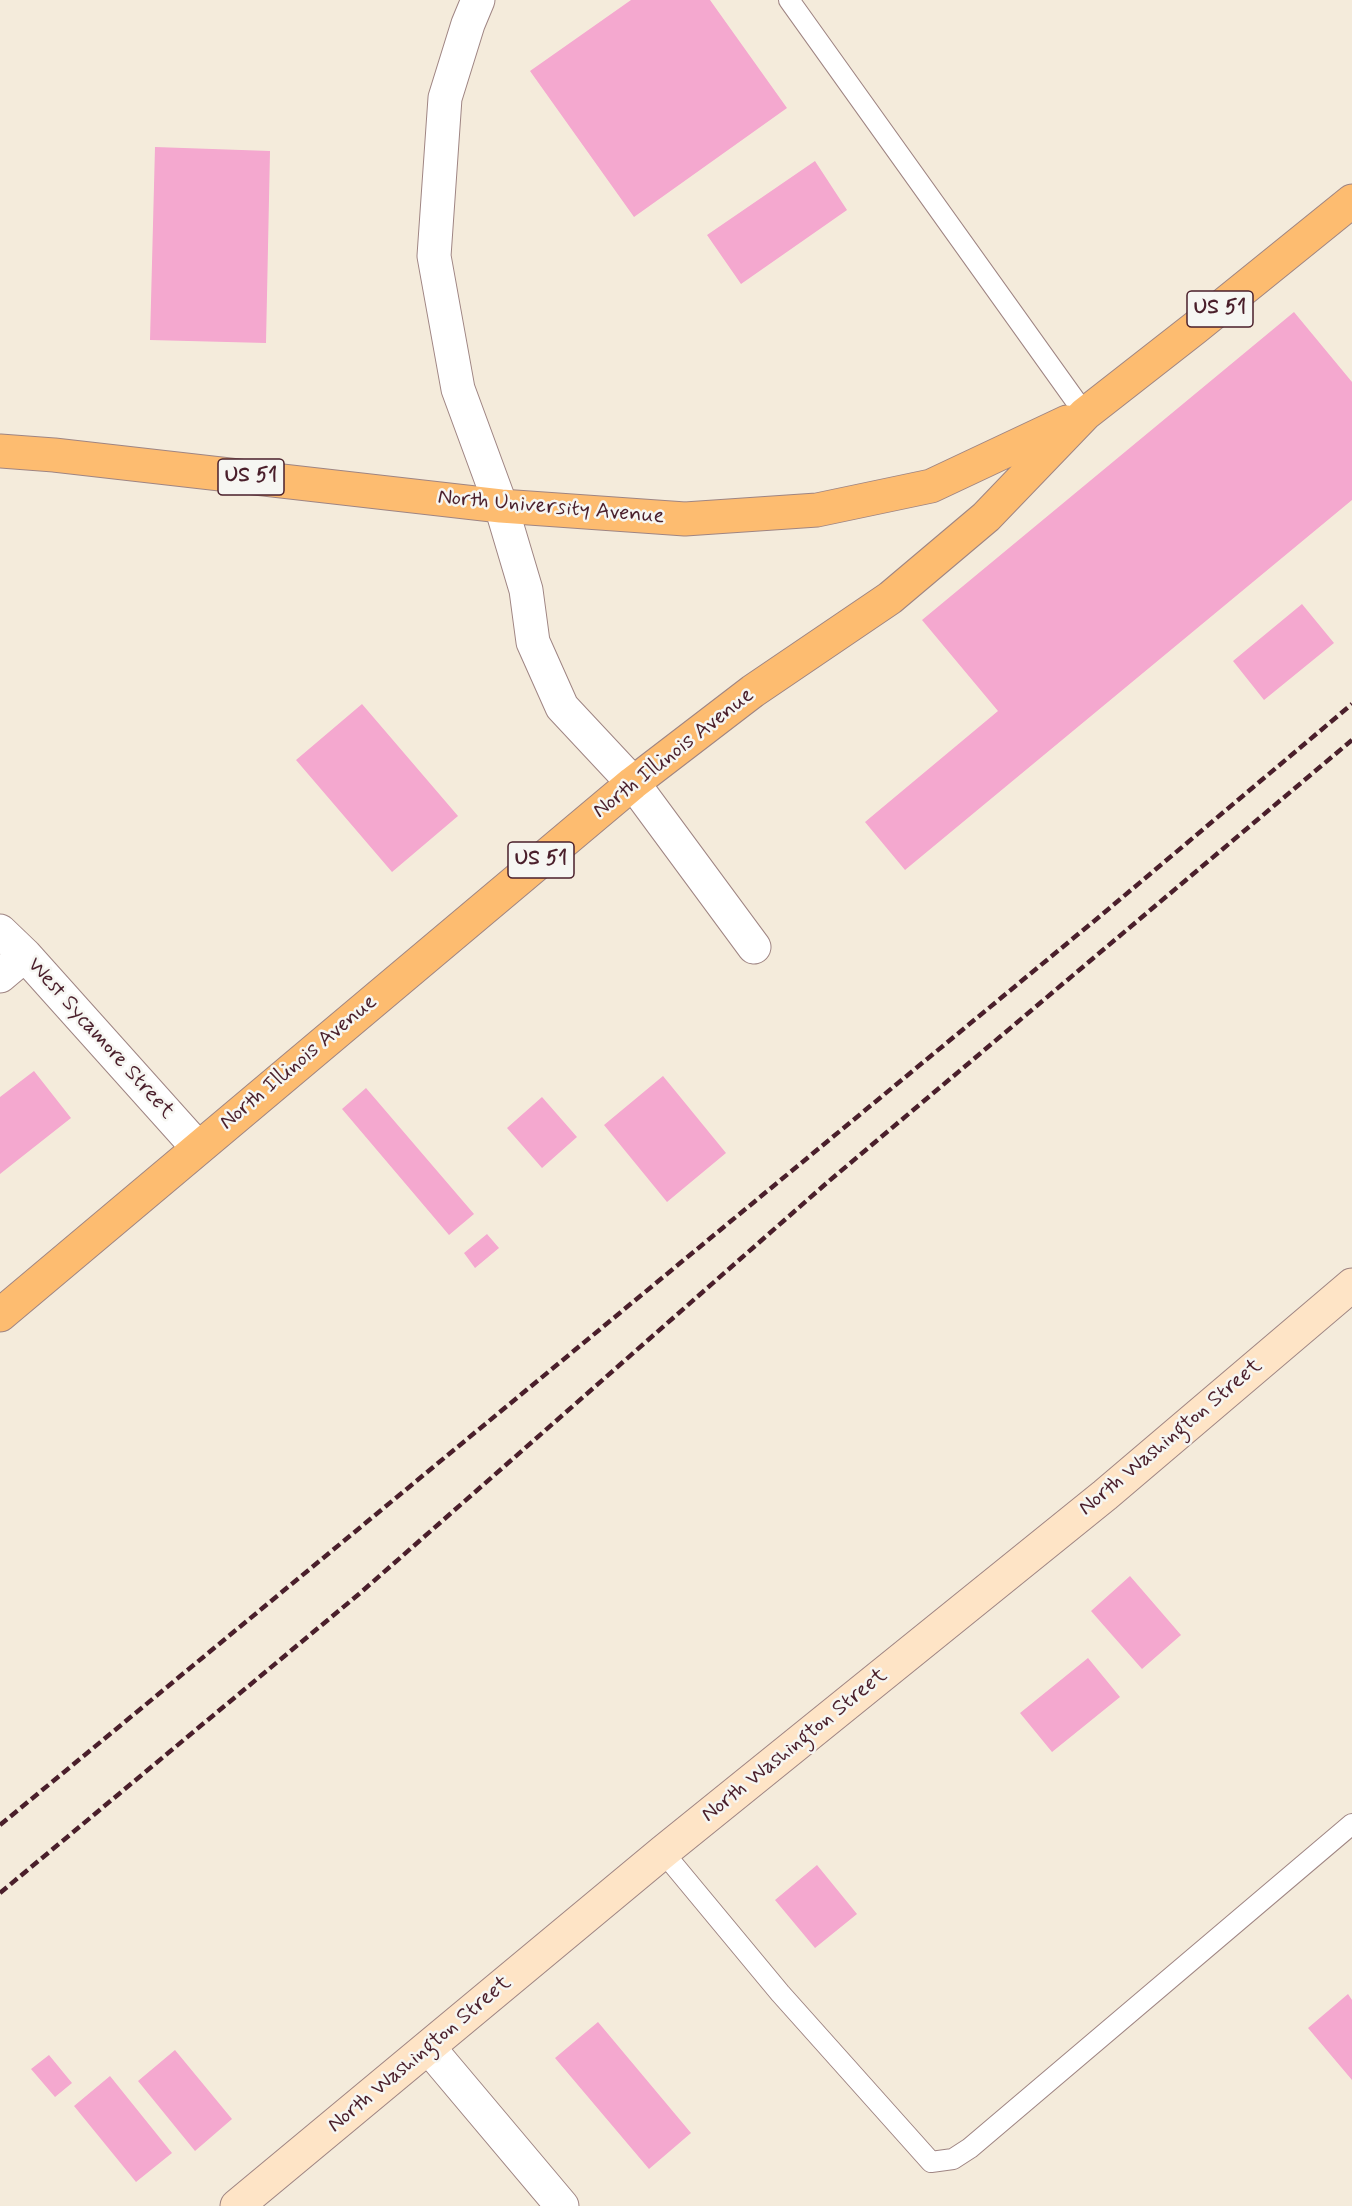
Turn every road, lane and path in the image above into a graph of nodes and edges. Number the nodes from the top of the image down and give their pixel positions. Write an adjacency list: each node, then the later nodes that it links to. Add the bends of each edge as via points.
1 (478, 0): 6 (street, via 445,98 435,256 458,389)
2 (789, 0): 4 (lane)
3 (1352, 201): 4 (main road, North Illinois Avenue / US 51)
4 (1085, 414): 6 (main road, North University Avenue / US 51, via 931,486 817,510 685,519); 7 (main road, North Illinois Avenue / US 51, via 986,517 890,598 753,692)
5 (0, 451): 6 (main road, North University Avenue / US 51)
6 (501, 506): 7 (street, via 526,590 533,642 562,707)
7 (633, 783): 9 (street); 12 (main road, North Illinois Avenue / US 51)
8 (0, 931): 10 (street, West Sycamore Street)
9 (754, 947)
10 (25, 954): 11 (street); 12 (street, West Sycamore Street)
11 (0, 976)
12 (198, 1148): 14 (main road, North Illinois Avenue / US 51)
13 (1352, 1285): 16 (street, North Washington Street, via 1105,1495)
14 (0, 1315)
15 (1352, 1824): 16 (lane, via 970,2148 953,2159 931,2162 780,1993)
16 (663, 1852): 17 (street, North Washington Street)
17 (429, 2048): 18 (street, North Washington Street); 19 (street)
18 (237, 2206)
19 (562, 2206)

